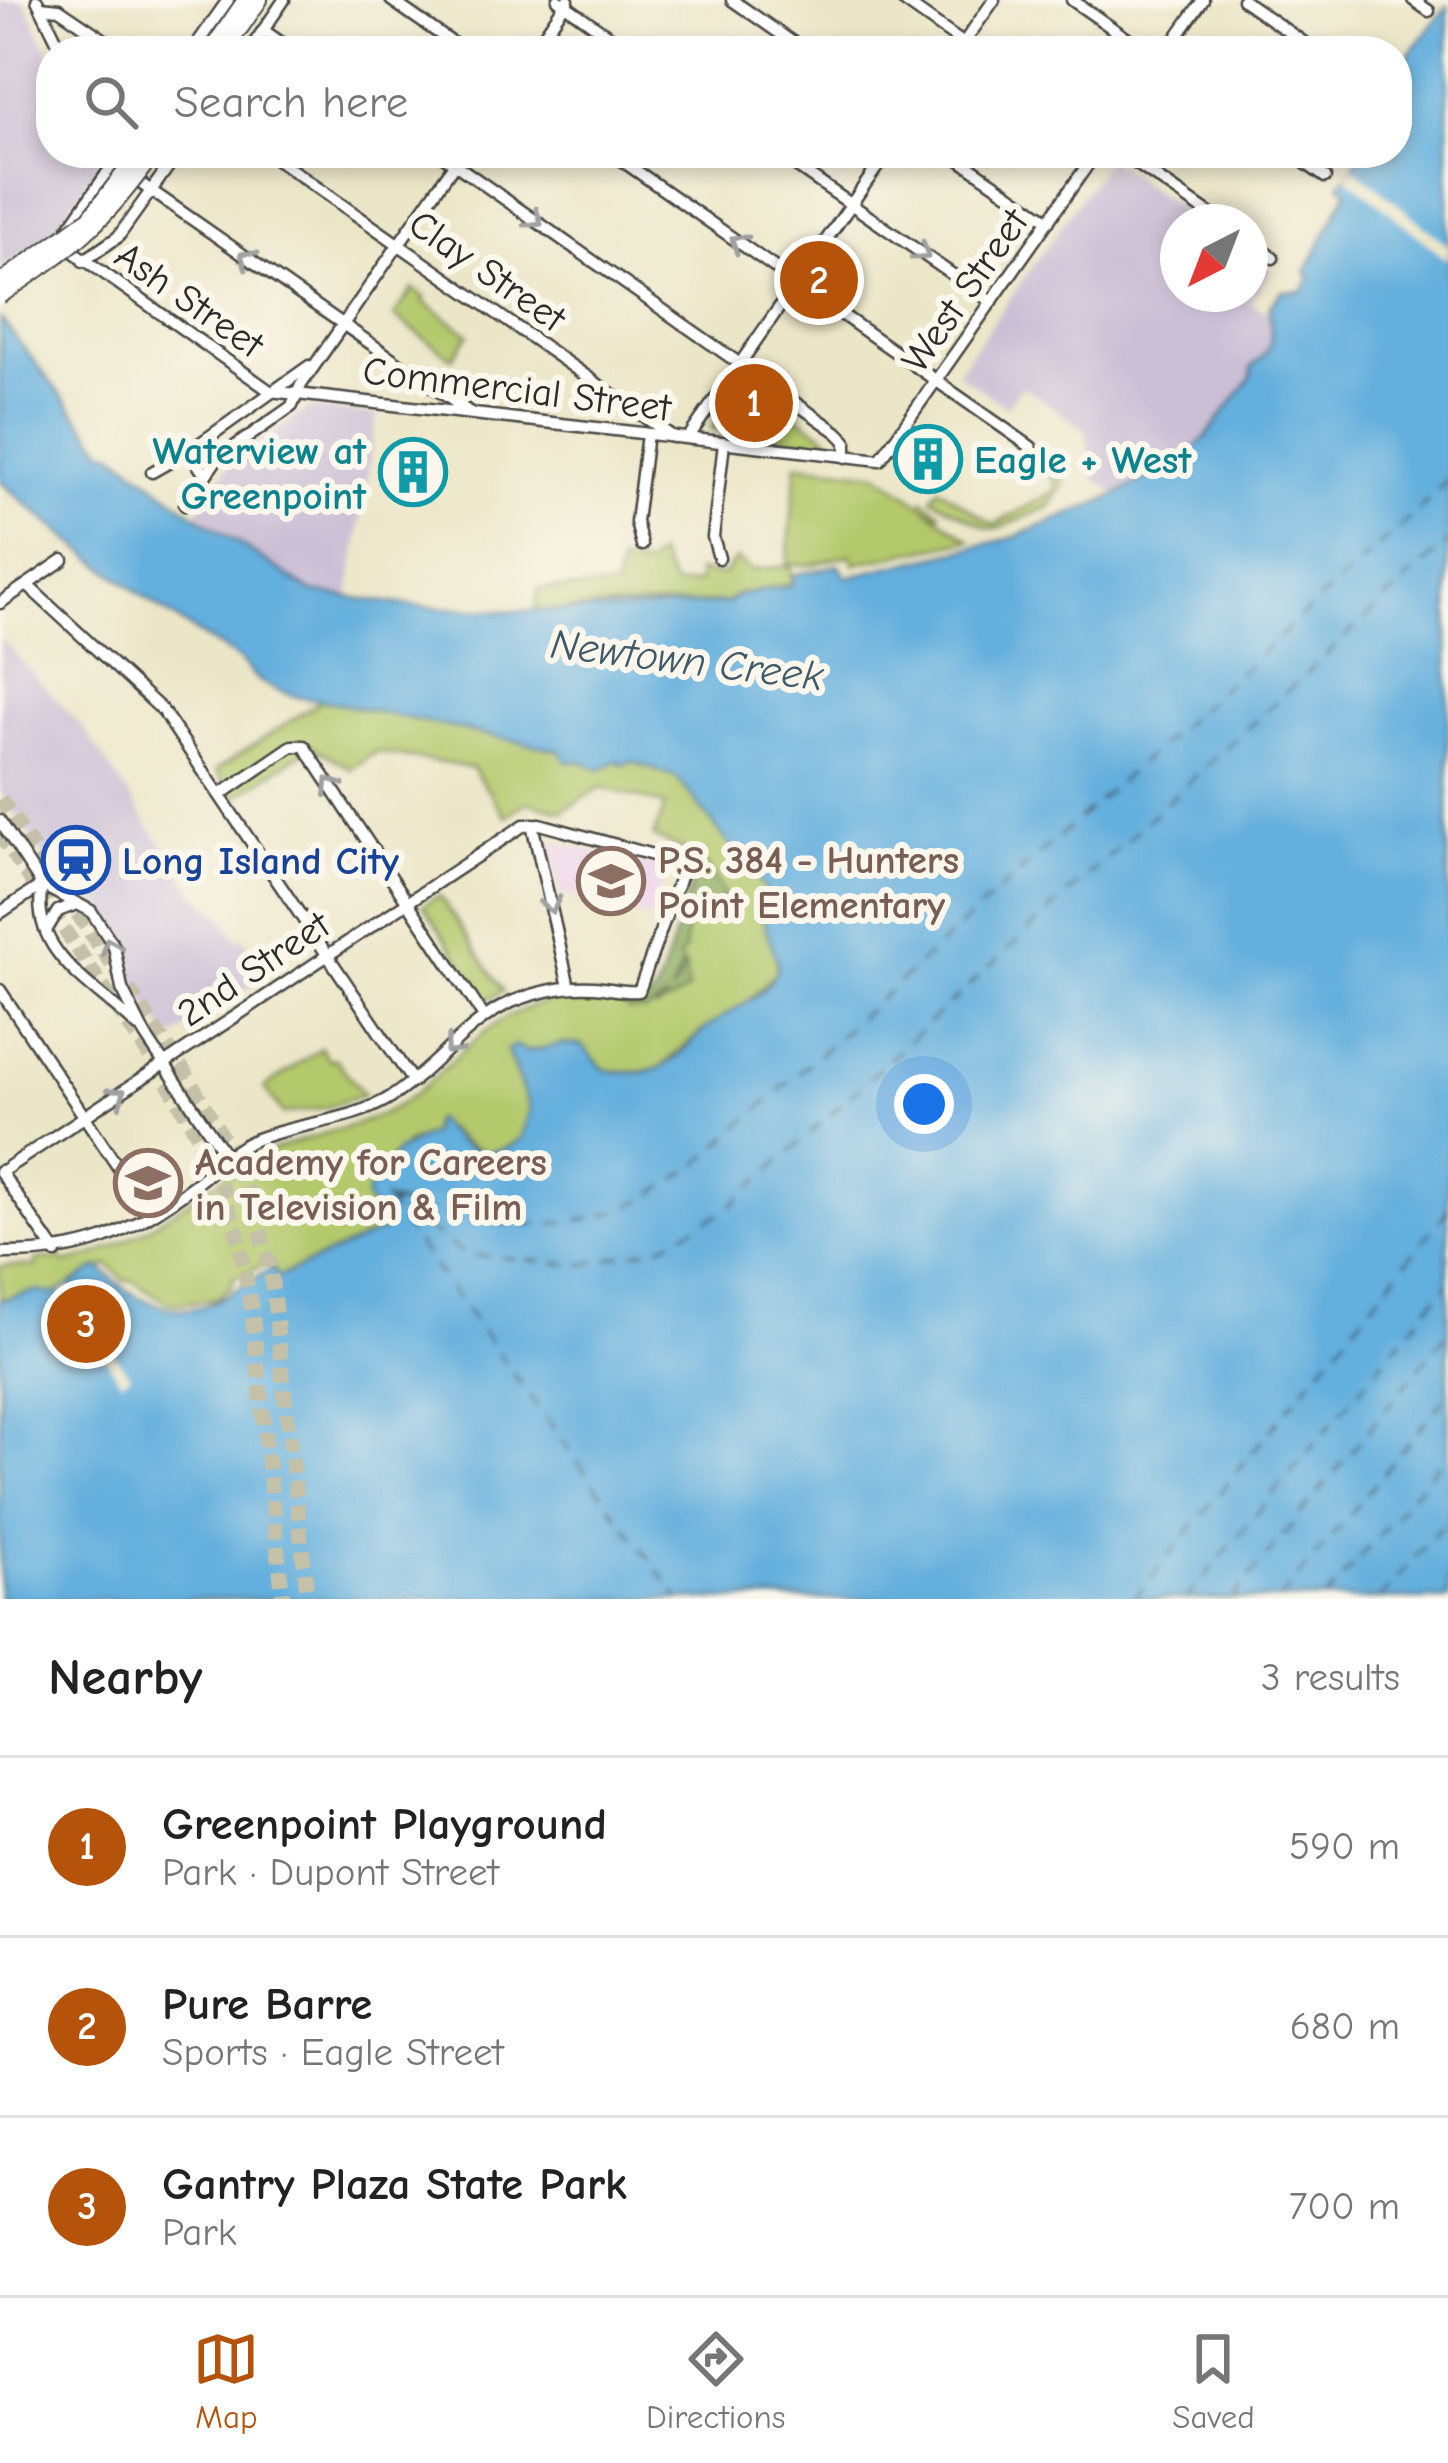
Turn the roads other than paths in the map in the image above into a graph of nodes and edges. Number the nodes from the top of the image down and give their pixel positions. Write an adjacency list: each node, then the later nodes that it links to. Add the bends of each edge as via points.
1 (245, 0): 20 (main road)
2 (260, 0): 21 (main road)
3 (284, 0): 16 (street)
4 (391, 0): 24 (street)
5 (732, 0): 27 (street)
6 (902, 0): 28 (street)
7 (994, 0): 29 (street)
8 (1072, 0): 30 (street)
9 (1203, 0): 31 (street)
10 (1243, 0): 32 (street)
11 (1413, 0): 15 (street)
12 (225, 1): 19 (street)
13 (564, 2): 25 (street); 26 (street)
14 (39, 4): 17 (street); 18 (street)
15 (1429, 11)
16 (263, 30): 22 (street); 23 (street)
17 (55, 36)
18 (99, 36)
19 (202, 36)
20 (220, 36)
21 (235, 36)
22 (259, 36)
23 (272, 36)
24 (443, 36)
25 (542, 36)
26 (610, 36)
27 (784, 36)
28 (950, 36)
29 (973, 36)
30 (1124, 36)
31 (1178, 36)
32 (1295, 36)
33 (109, 168): 56 (street, Ash Street, via 63,242)
34 (124, 168): 49 (street)
35 (127, 168): 57 (main road, bridge, via 88,218)
36 (142, 168): 59 (main road, bridge, via 98,225)
37 (167, 168): 49 (street)
38 (289, 168): 53 (street, Clay Street)
39 (451, 168): 53 (street)
40 (472, 168): 63 (street, one-way to 63)
41 (632, 168): 58 (street, one-way to 41)
42 (799, 168): 50 (street)
43 (876, 168): 50 (street)
44 (972, 168): 52 (street)
45 (1086, 168): 52 (street, West Street)
46 (1143, 168): 51 (street)
47 (1311, 168): 48 (street)
48 (1325, 178)
49 (151, 191): 56 (street, via 118,237); 61 (street, one-way to 49)
50 (851, 204): 58 (street); 60 (street, one-way to 60)
51 (1195, 204)
52 (1049, 221): 60 (street, West Street)
53 (398, 244): 61 (street); 69 (street, Clay Street)
54 (1268, 255): 55 (street)
55 (1273, 258)
56 (83, 261): 66 (street, Ash Street)
57 (0, 282)
58 (797, 283): 63 (street); 64 (street)
59 (0, 296)
60 (992, 302): 64 (street, West Street)
61 (342, 325): 62 (street); 65 (street)
62 (316, 361): 66 (street); 67 (street)
63 (740, 364): 74 (street); 78 (street, via 841,434)
64 (937, 381): 76 (street); 79 (street, West Street)
65 (430, 386): 68 (street); 70 (street)
66 (273, 392): 67 (street, Ash Street); 77 (street)
67 (293, 394): 68 (street, Commercial Street); 81 (street, via 291,408)
68 (422, 407): 70 (street, Commercial Street)
69 (637, 411): 71 (street); 73 (street, Clay Street)
70 (472, 413): 71 (street, Commercial Street)
71 (633, 432): 72 (street, Commercial Street)
72 (647, 434): 73 (street, Commercial Street); 83 (street, via 636,522)
73 (674, 437): 74 (street, Commercial Street)
74 (688, 438): 75 (street, Commercial Street)
75 (724, 443): 78 (street, Commercial Street); 84 (street, via 713,536)
76 (1031, 447)
77 (189, 451): 80 (street); 81 (street)
78 (846, 457): 79 (street, Commercial Street)
79 (880, 460)
80 (152, 472)
81 (205, 475): 82 (street)
82 (184, 505)
83 (642, 545)
84 (719, 558)
85 (63, 560): 86 (street)
86 (27, 585): 87 (street); 88 (street, via 157,704)
87 (0, 603)
88 (220, 795): 92 (street, one-way to 88, via 304,746 292,746); 96 (street)
89 (0, 821): 91 (street)
90 (532, 824): 92 (street, 2nd Street); 97 (street, one-way to 97); 97 (street, via 680,866 640,992)
91 (42, 885): 93 (street); 94 (street); 95 (street)
92 (407, 902): 96 (street, 2nd Street); 99 (street)
93 (80, 904): 95 (street, via 58,911); 100 (street, one-way to 93, via 122,989 115,946)
94 (0, 914)
95 (46, 929): 100 (street, via 74,975)
96 (326, 955): 101 (street, 2nd Street); 102 (street)
97 (569, 987): 99 (street)
98 (0, 990): 103 (street)
99 (484, 1017): 102 (street, one-way to 102)
100 (145, 1034): 101 (street)
101 (164, 1064): 103 (street, 2nd Street, one-way to 101); 104 (street)
102 (413, 1082): 104 (street, via 360,1112 270,1134)
103 (85, 1118): 105 (street, 2nd Street); 106 (street)
104 (226, 1158): 106 (street)
105 (0, 1172): 108 (street)
106 (150, 1215): 108 (street)
107 (0, 1253): 108 (street)
108 (56, 1253)

